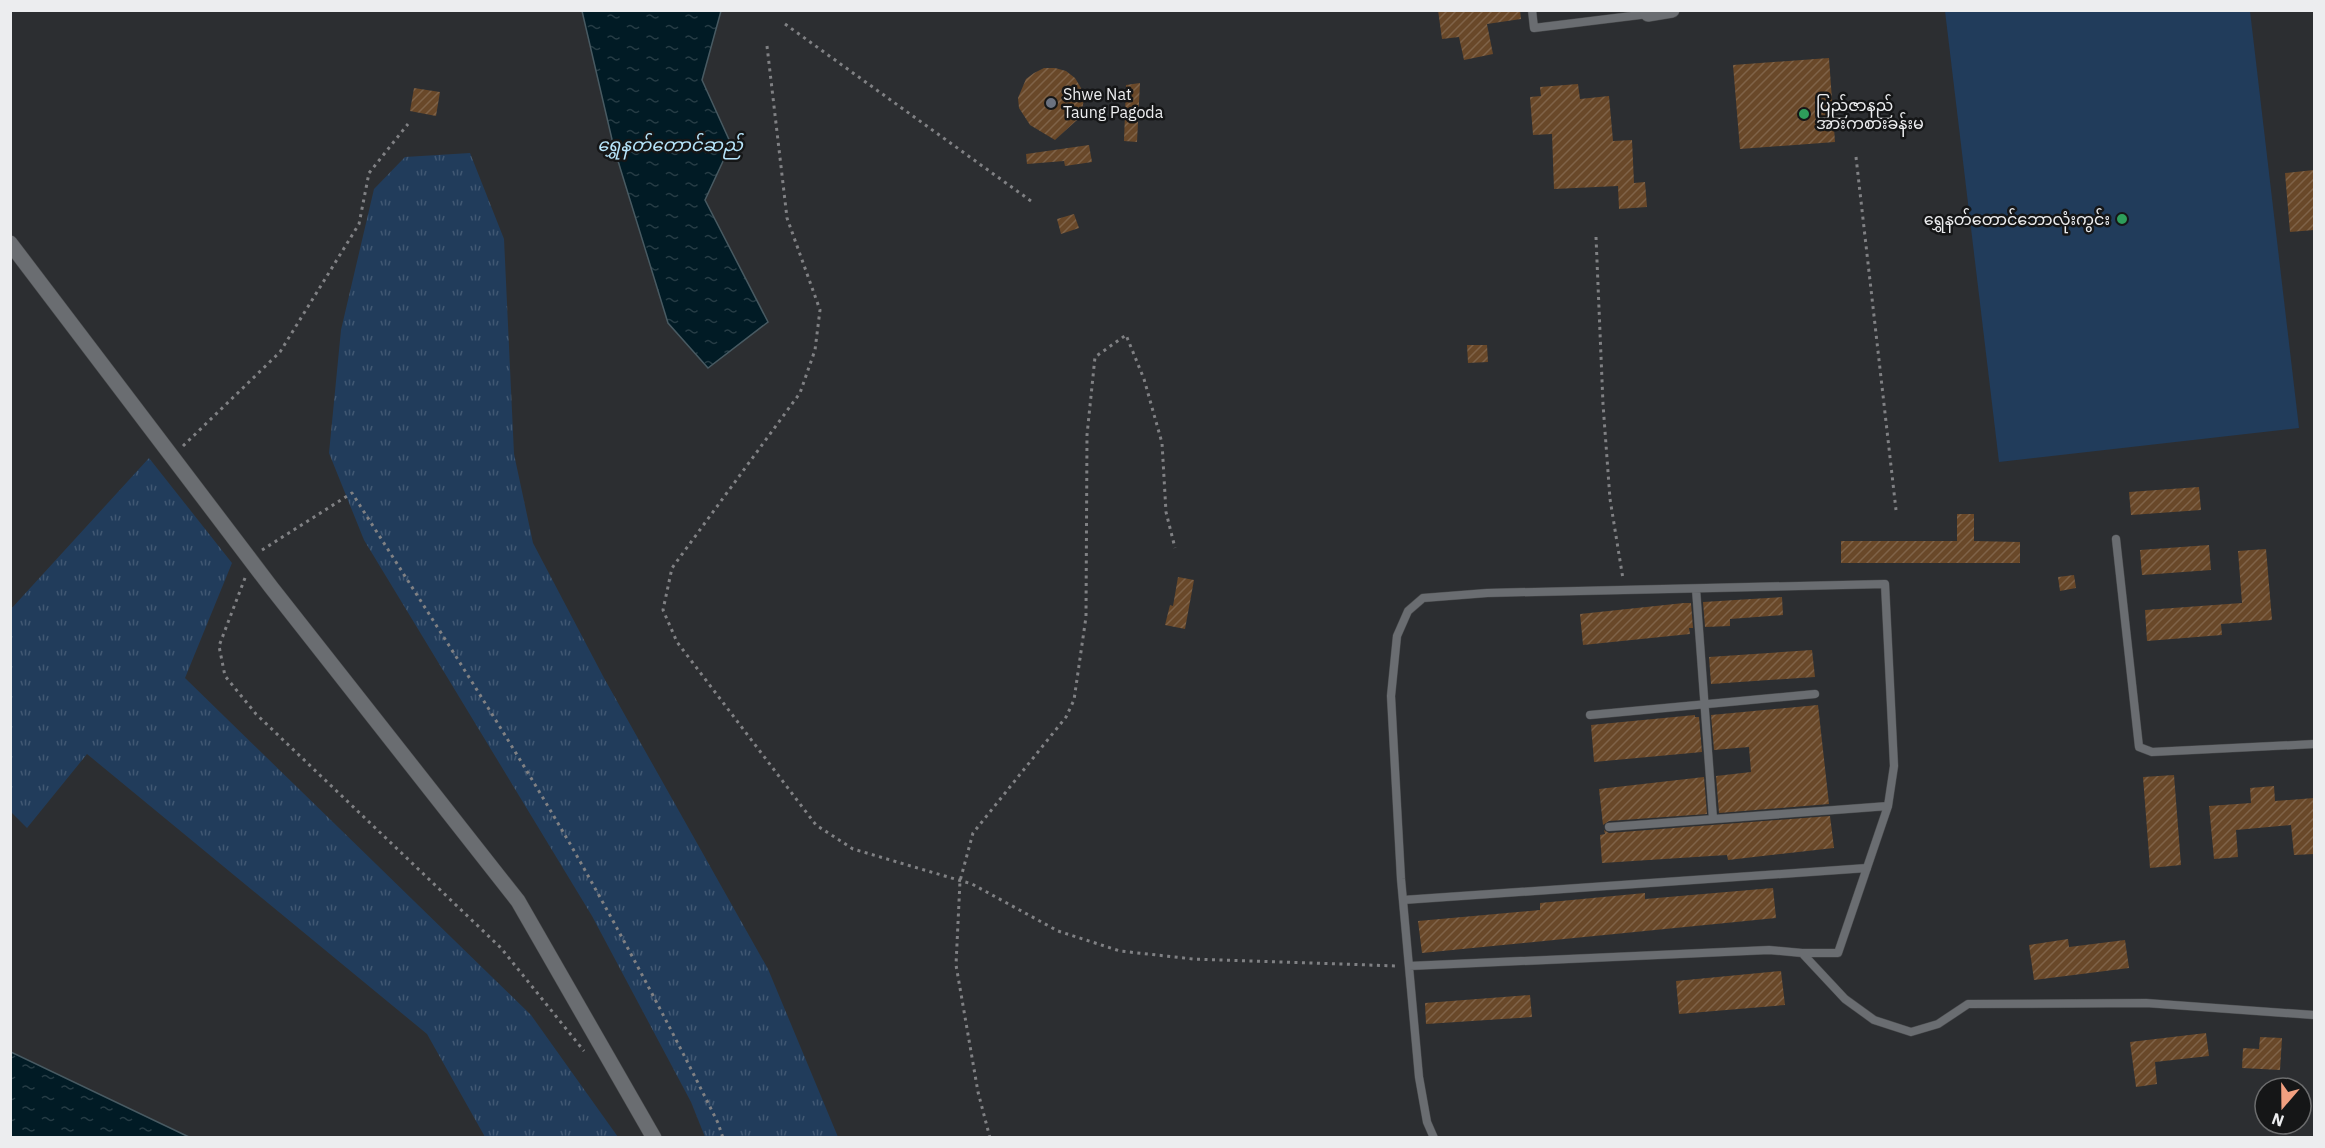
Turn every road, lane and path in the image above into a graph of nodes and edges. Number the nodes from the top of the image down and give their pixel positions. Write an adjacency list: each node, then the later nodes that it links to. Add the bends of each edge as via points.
1 (1532, 10): 3 (lane, via 1534,28)
2 (1672, 10): 3 (street)
3 (1643, 12)
4 (785, 24): 8 (path)
5 (767, 46): 26 (path, via 787,218 820,310 815,350 800,393 672,568 663,610 678,642 816,825 853,849)
6 (408, 124): 11 (path, via 369,173 358,224 280,352)
7 (1856, 157): 12 (path)
8 (1031, 201)
9 (1596, 237): 17 (path, via 1610,499)
10 (10, 243): 11 (street)
11 (172, 457): 15 (street)
12 (1896, 510)
13 (2116, 539): 21 (lane, via 2139,747 2152,752)
14 (1175, 548): 26 (path, via 1166,512 1162,443 1144,379 1126,335 1095,357 1087,435 1086,617 1074,699 1066,717 973,833)
15 (251, 561): 31 (path, via 219,646 225,676 256,714 501,948); 32 (street, via 518,901); 33 (path, via 265,547 352,493 573,849 655,996)
16 (1696, 589): 17 (lane); 19 (lane); 22 (lane, via 1885,584 1894,766)
17 (1625, 590): 27 (lane, via 1423,598 1408,611 1397,636 1391,696)
18 (1815, 694): 19 (lane)
19 (1705, 705): 20 (lane); 23 (lane)
20 (1590, 715)
21 (2314, 744)
22 (1888, 806): 23 (lane); 25 (lane)
23 (1713, 819): 24 (lane)
24 (1609, 826)
25 (1867, 868): 27 (lane); 28 (lane, via 1838,953)
26 (960, 881): 29 (path, via 1058,931 1120,951 1193,959); 34 (path, via 956,965 978,1092)
27 (1403, 900): 29 (lane)
28 (1802, 953): 29 (lane, via 1769,950); 30 (lane, via 1845,999 1874,1020 1911,1032 1938,1024 1968,1004 2146,1003)
29 (1409, 966): 35 (lane, via 1419,1077 1427,1122)
30 (2314, 1015)
31 (585, 1052)
32 (654, 1137)
33 (723, 1137)
34 (990, 1137)
35 (1434, 1137)

